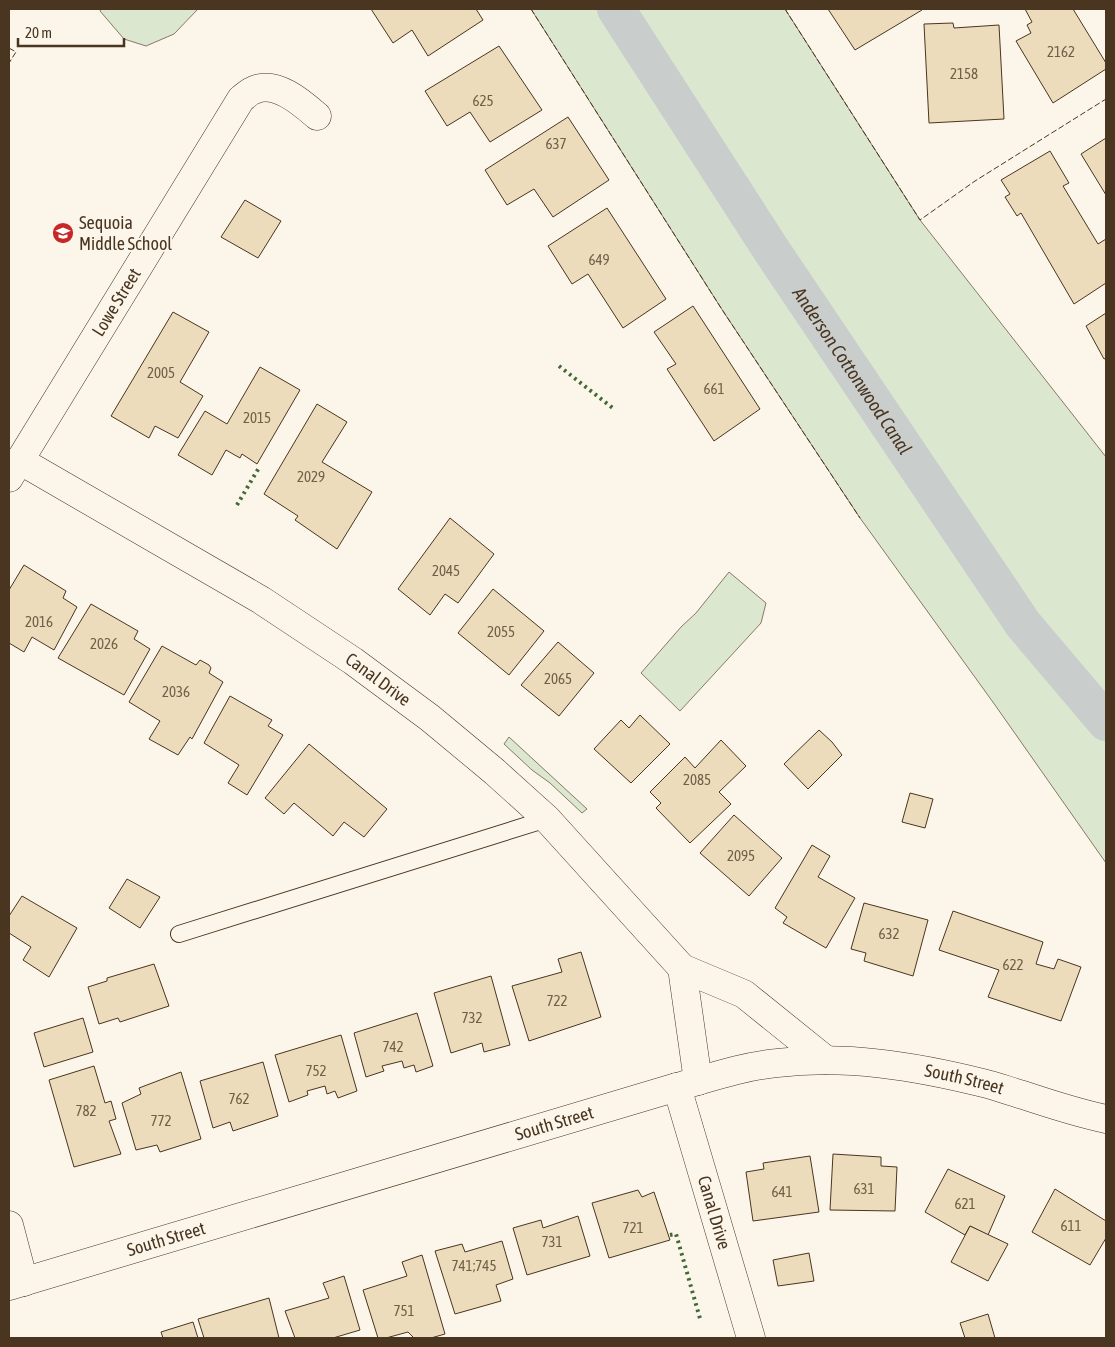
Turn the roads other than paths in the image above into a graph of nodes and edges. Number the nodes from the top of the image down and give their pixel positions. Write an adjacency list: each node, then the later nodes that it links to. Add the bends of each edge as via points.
1 (317, 116): 2 (street, Lowe Street, via 299,101 268,87 254,90 241,99)
2 (14, 469): 3 (street, Canal Drive, via 261,600 353,661 430,718)
3 (547, 819): 4 (lane); 5 (street, Canal Drive)
4 (179, 934)
5 (682, 968): 6 (street, Canal Drive, via 744,994); 7 (street, Canal Drive)
6 (826, 1060): 7 (street, South Street, via 751,1067); 8 (street, South Street, via 916,1068 985,1083)
7 (688, 1084): 10 (street, South Street); 11 (street, Canal Drive)
8 (1106, 1119)
9 (9, 1225): 10 (street)
10 (16, 1284)
11 (751, 1338)

